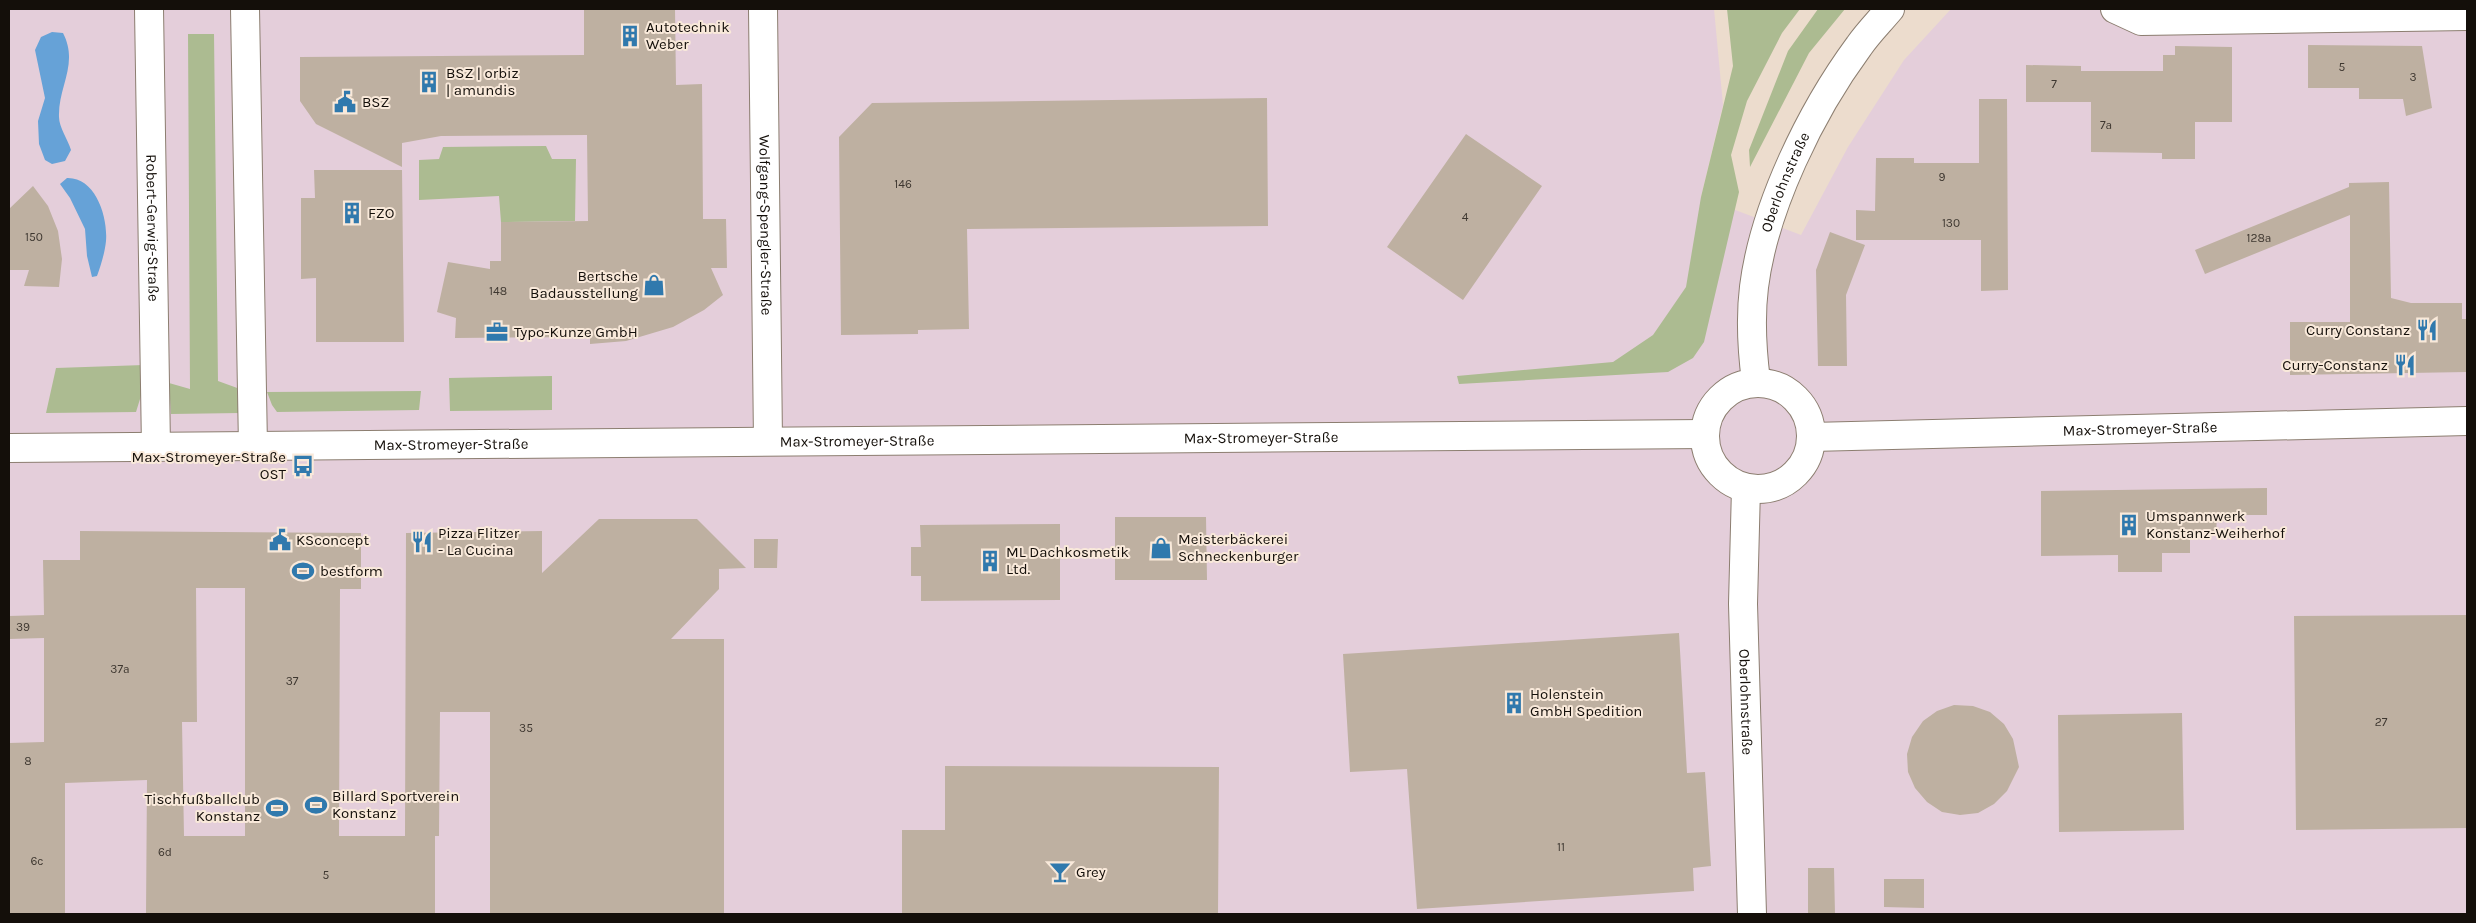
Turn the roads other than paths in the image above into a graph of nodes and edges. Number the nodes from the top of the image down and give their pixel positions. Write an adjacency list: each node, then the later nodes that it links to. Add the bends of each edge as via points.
1 (149, 9): 13 (street, Robert-Gerwig-Straße)
2 (245, 9): 12 (street)
3 (763, 9): 11 (street, Wolfgang-Spengler-Straße)
4 (1890, 9): 7 (street, Oberlohnstraße, via 1859,46 1822,104 1789,168 1766,228 1754,287 1752,351)
5 (2115, 9): 6 (street, via 2140,21)
6 (2467, 16)
7 (1756, 382): 9 (street, via 1736,386 1720,397 1709,413); 10 (street, via 1784,388 1796,398 1805,409)
8 (2467, 421): 10 (street, Max-Stromeyer-Straße)
9 (1704, 434): 11 (street, Max-Stromeyer-Straße); 15 (street, via 1710,462 1732,483)
10 (1812, 437): 15 (street, via 1809,453 1791,478 1777,486)
11 (768, 441): 12 (street, Max-Stromeyer-Straße)
12 (253, 446): 13 (street, Max-Stromeyer-Straße)
13 (156, 447): 14 (street, Max-Stromeyer-Straße)
14 (9, 448)
15 (1746, 488): 16 (street, Oberlohnstraße, via 1743,604)
16 (1752, 914)

